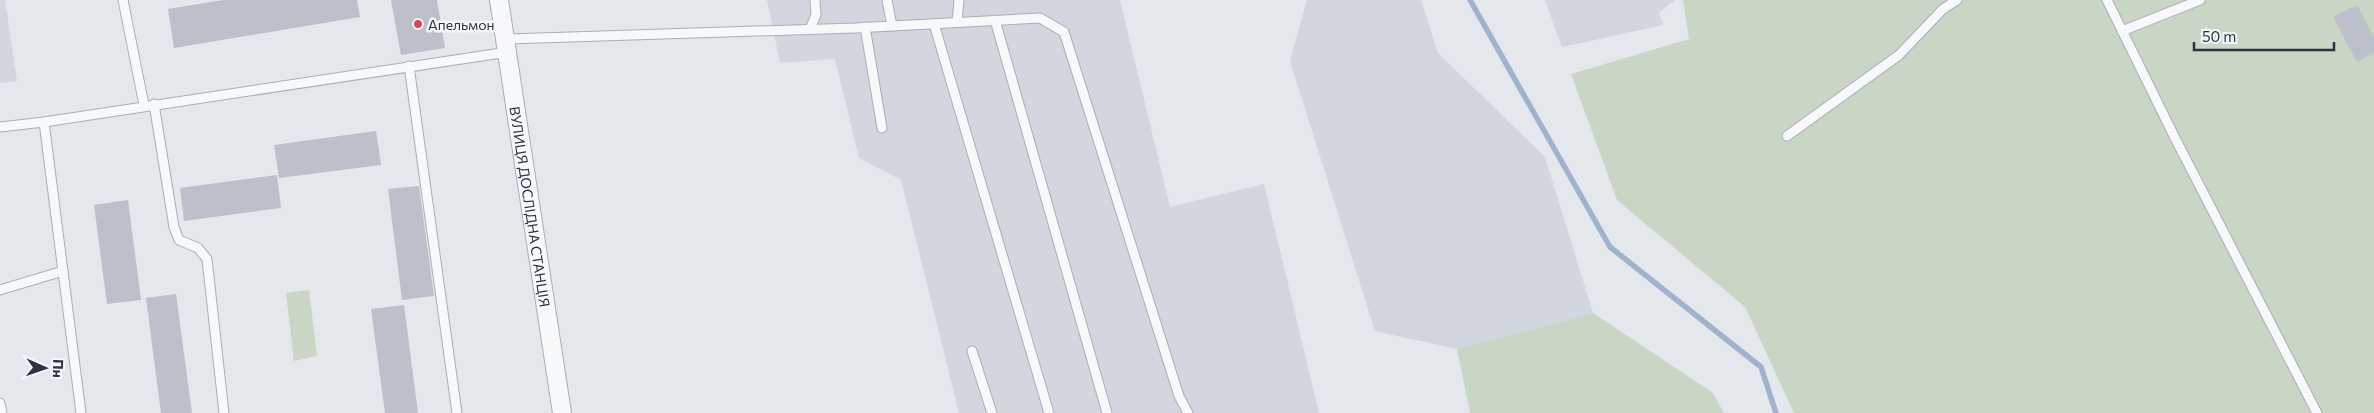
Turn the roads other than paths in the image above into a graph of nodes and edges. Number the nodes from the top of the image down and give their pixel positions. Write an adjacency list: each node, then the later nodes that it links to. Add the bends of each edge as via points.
1 (123, 0): 19 (lane)
2 (499, 0): 16 (street, ВУЛИЦЯ ДОСЛІДНА СТАНЦІЯ)
3 (815, 0): 14 (lane, via 816,16)
4 (887, 0): 12 (lane)
5 (959, 0): 10 (lane)
6 (1957, 0): 23 (lane, via 1943,9 1899,55)
7 (2107, 0): 15 (lane)
8 (2200, 0): 15 (lane)
9 (995, 20): 10 (lane); 35 (lane); 36 (lane, via 1040,18 1064,32 1176,387)
10 (957, 22): 11 (lane)
11 (934, 24): 12 (lane); 34 (lane)
12 (892, 26): 13 (lane)
13 (865, 27): 14 (lane); 22 (lane)
14 (810, 29): 16 (lane)
15 (2122, 31): 37 (lane)
16 (507, 45): 17 (lane); 32 (street, ВУЛИЦЯ ДОСЛІДНА СТАНЦІЯ)
17 (409, 66): 18 (lane); 31 (lane)
18 (154, 104): 19 (lane); 30 (lane, via 174,226 179,240 198,248 207,259)
19 (144, 105): 20 (lane)
20 (44, 122): 21 (lane); 24 (lane)
21 (0, 128)
22 (882, 128)
23 (1787, 136)
24 (63, 271): 25 (lane); 29 (lane)
25 (0, 290)
26 (972, 350): 33 (lane)
27 (0, 403): 28 (lane)
28 (2, 413)
29 (81, 413)
30 (224, 413)
31 (457, 413)
32 (562, 413)
33 (992, 413)
34 (1049, 413)
35 (1106, 413)
36 (1188, 413)
37 (2316, 413)

